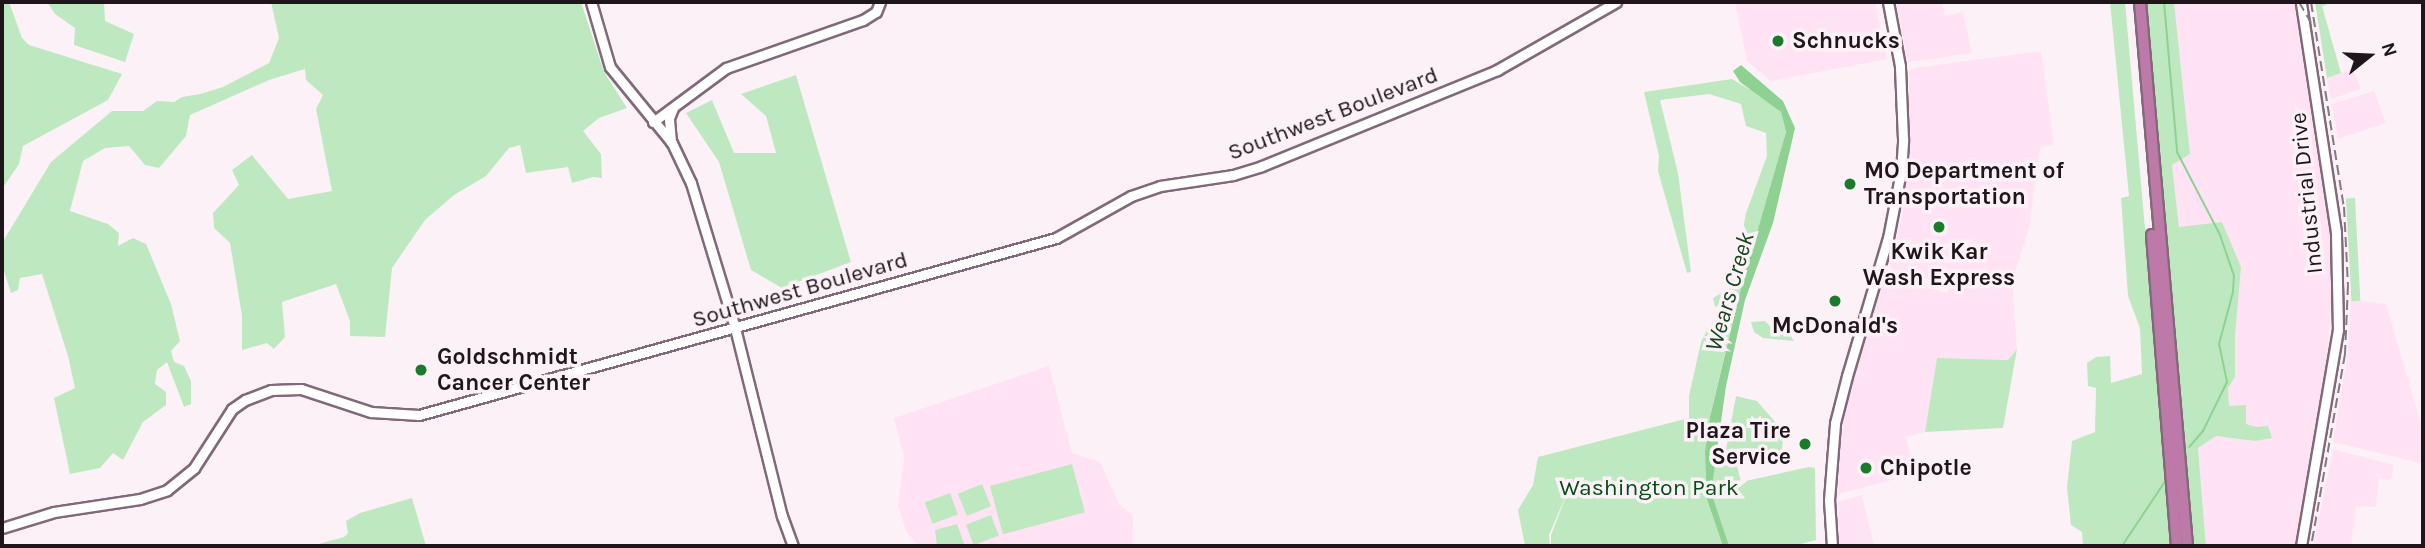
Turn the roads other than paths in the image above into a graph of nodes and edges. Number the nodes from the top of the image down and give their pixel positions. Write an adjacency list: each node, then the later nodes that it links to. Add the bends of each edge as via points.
1 (591, 2): 9 (main road, via 610,67)
2 (880, 2): 8 (main road, via 876,12 863,20 726,68)
3 (1616, 2): 11 (main road, Southwest Boulevard, via 1497,70 1262,166 1160,186 1131,196 1056,238)
4 (1888, 2): 14 (main road, via 1900,66 1901,172 1888,238 1835,424 1829,500)
5 (2133, 2): 15 (highway)
6 (2140, 2): 16 (highway)
7 (2301, 2): 17 (main road, Industrial Drive, via 2336,232 2338,330)
8 (673, 107): 9 (main road); 10 (main road, via 669,118)
9 (653, 122): 10 (main road)
10 (672, 143): 11 (main road, via 691,183)
11 (735, 328): 12 (main road, Southwest Boulevard, via 419,415 371,412 301,389 271,390 232,410 194,468 167,490 140,499 54,512); 13 (main road)
12 (2, 528)
13 (793, 546)
14 (1832, 546)
15 (2177, 546)
16 (2187, 546)
17 (2301, 546)

